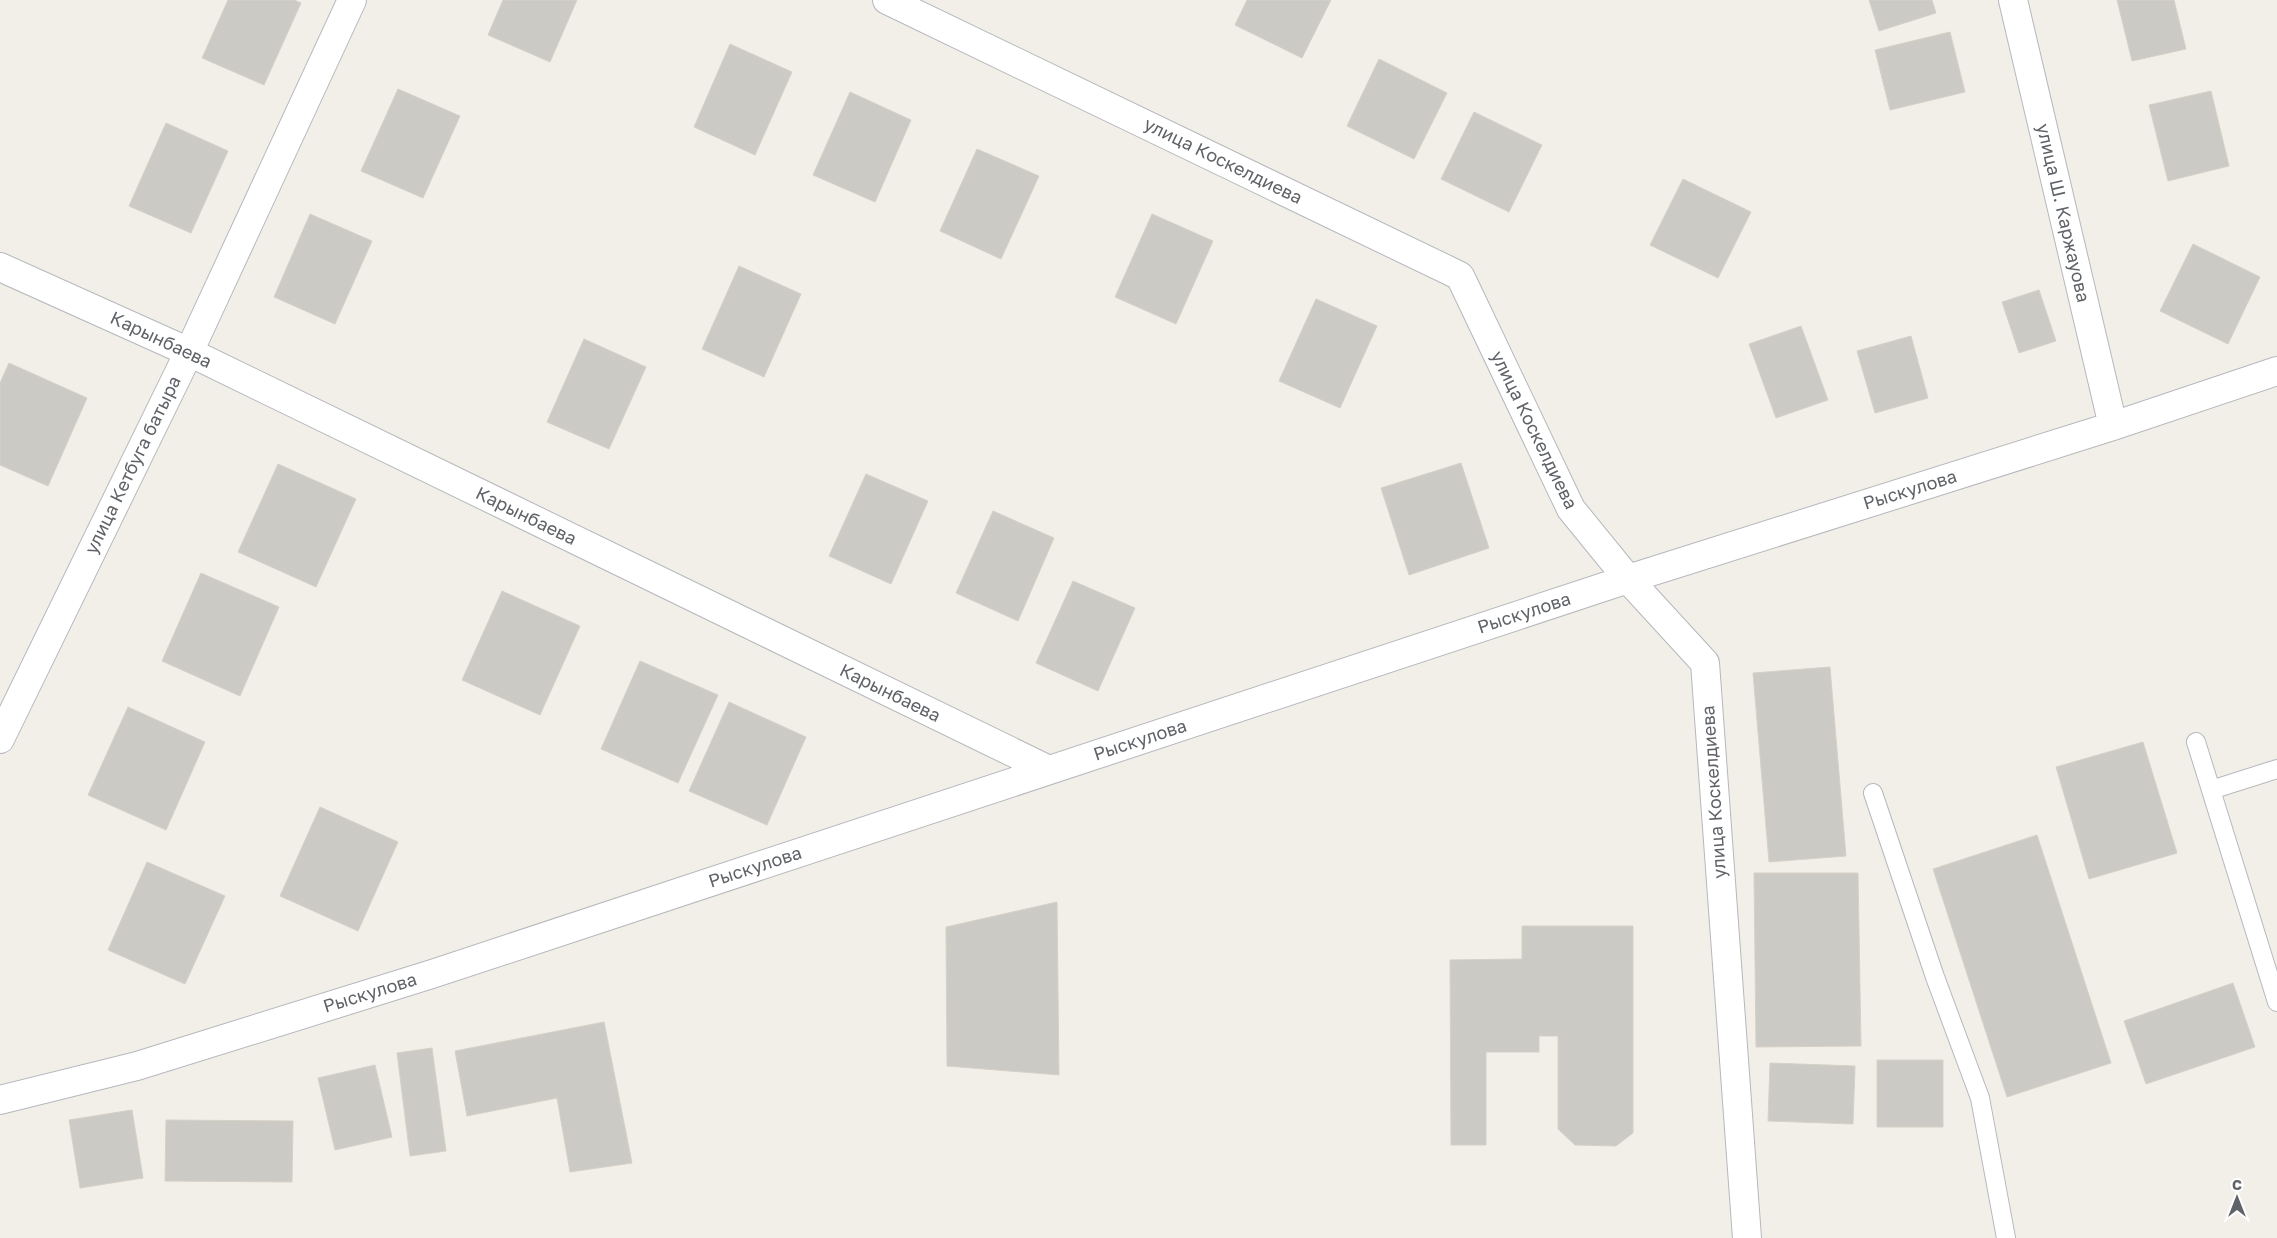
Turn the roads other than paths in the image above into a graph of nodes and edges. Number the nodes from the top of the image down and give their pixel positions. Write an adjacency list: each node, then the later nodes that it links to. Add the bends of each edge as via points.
1 (352, 0): 5 (street, улица Кетбуга батыра)
2 (887, 0): 8 (street, улица Коскелдиева, via 1460,276 1571,509)
3 (2013, 0): 7 (street, улица Ш. Каржауова)
4 (0, 267): 5 (street, Карынбаева)
5 (189, 352): 9 (street, улица Кетбуга батыра); 12 (street, Карынбаева)
6 (2277, 371): 7 (street, Рыскулова)
7 (2113, 426): 8 (street, Рыскулова)
8 (1628, 579): 12 (street, Рыскулова); 17 (street, улица Коскелдиева, via 1705,663)
9 (0, 739)
10 (2196, 742): 13 (lane)
11 (2277, 769): 13 (lane)
12 (1049, 770): 16 (street, Рыскулова, via 432,974 137,1066)
13 (2211, 790): 15 (lane)
14 (1874, 793): 18 (lane, via 1935,977 1980,1098)
15 (2277, 1002)
16 (0, 1100)
17 (1746, 1238)
18 (2006, 1238)

